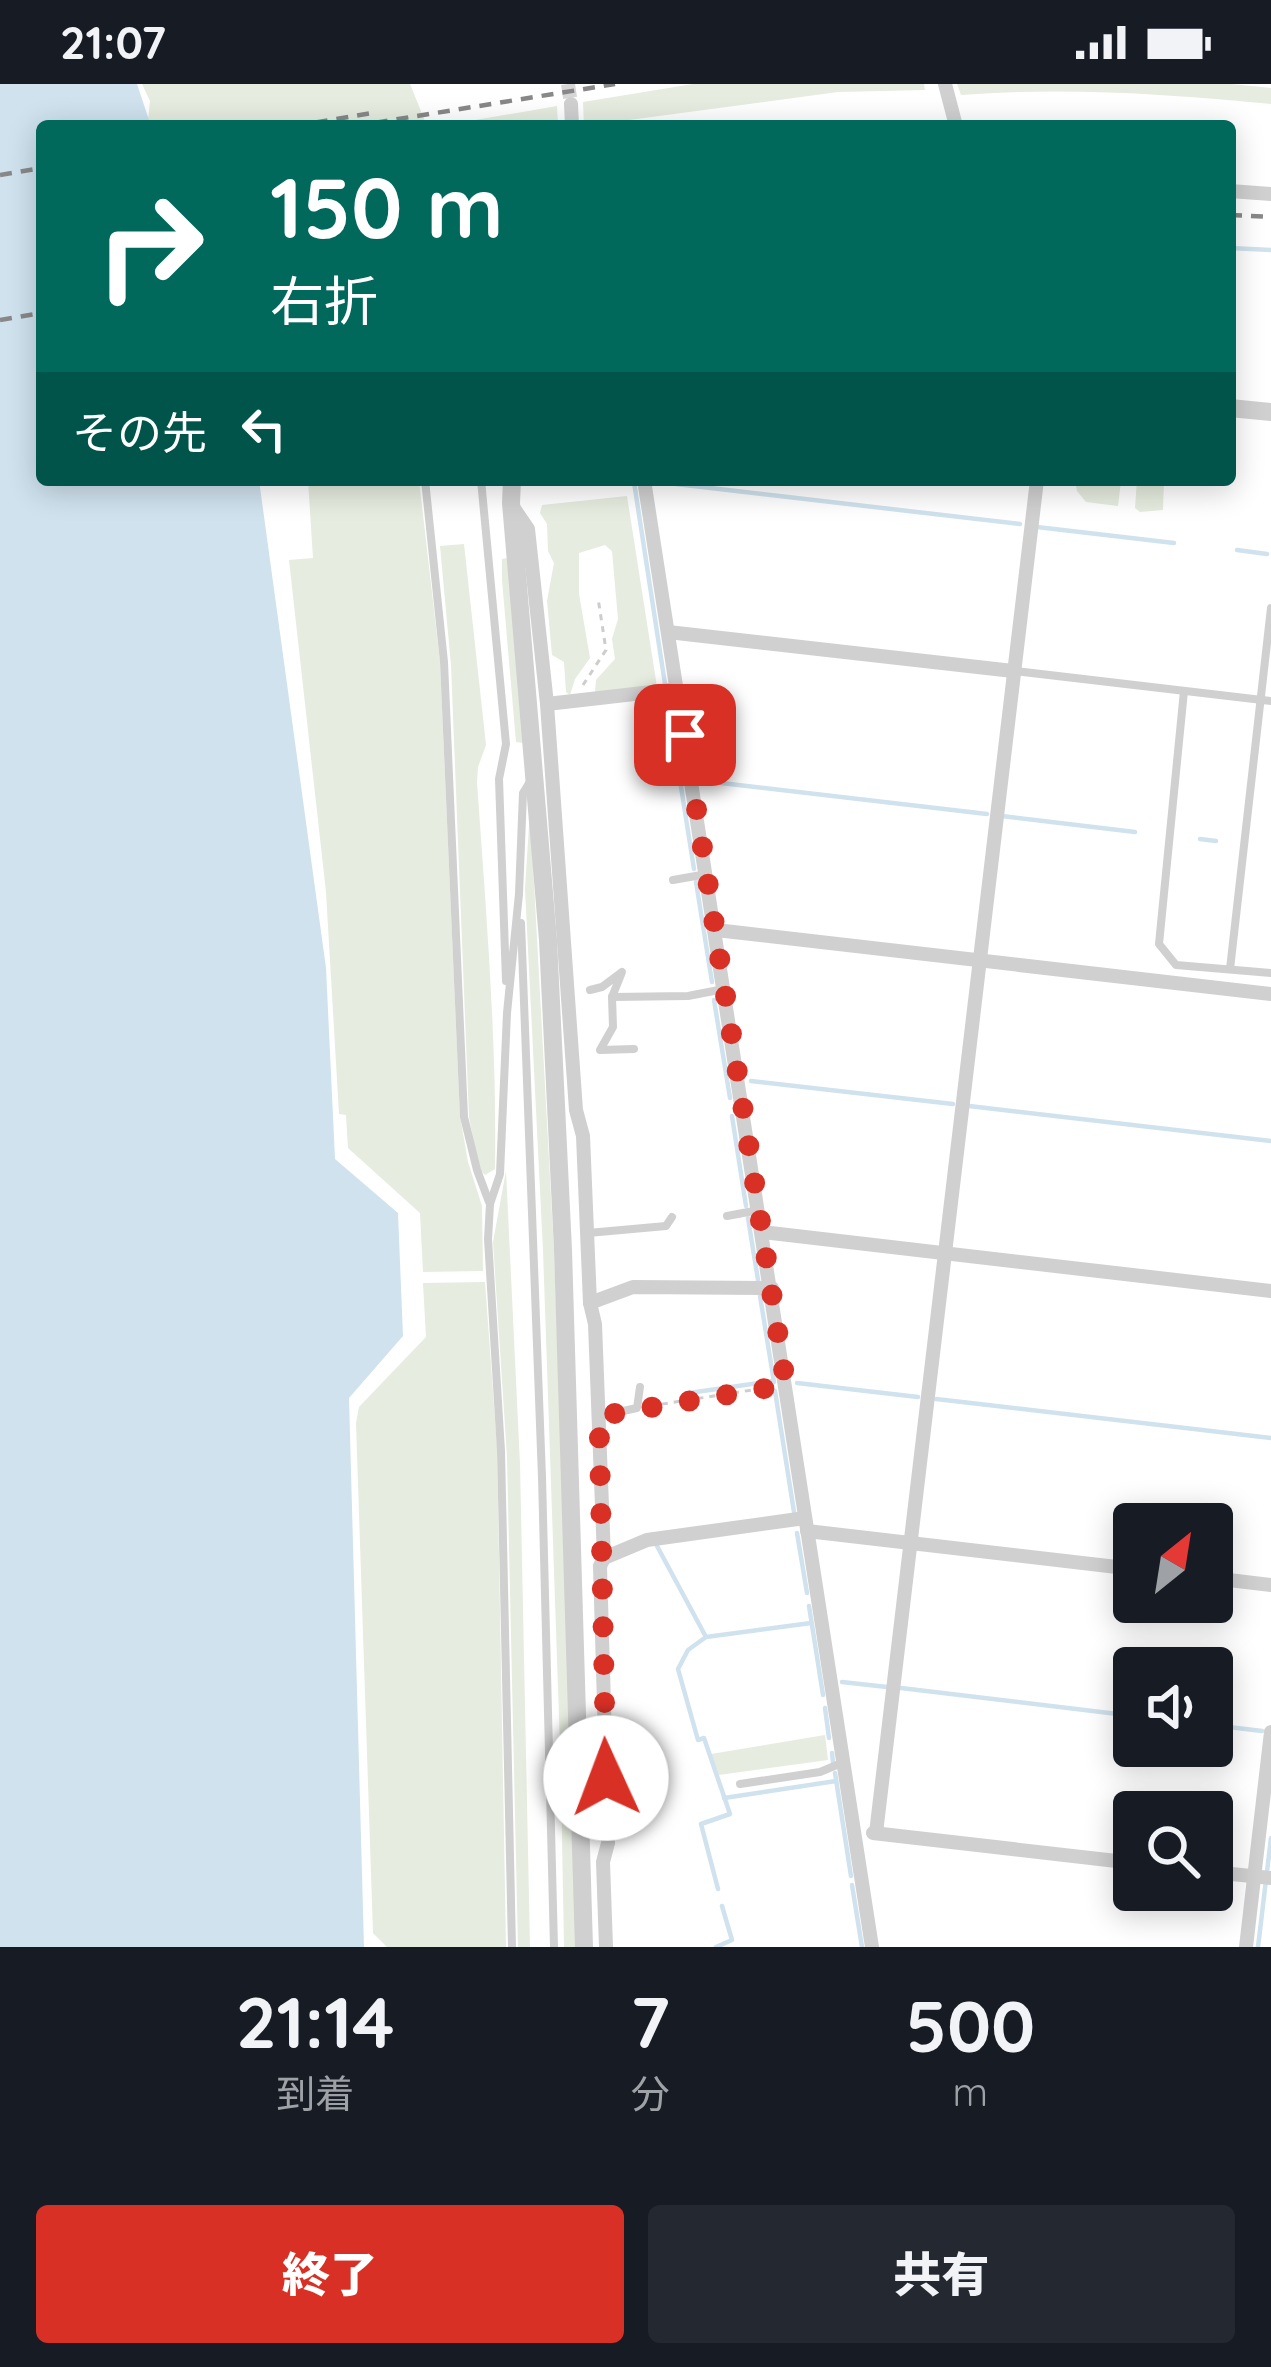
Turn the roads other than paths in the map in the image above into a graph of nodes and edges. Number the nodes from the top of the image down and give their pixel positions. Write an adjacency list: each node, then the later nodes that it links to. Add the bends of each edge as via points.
1 (945, 84): 4 (street)
2 (571, 104): 3 (street)
3 (572, 120)
4 (954, 120)
5 (1236, 191): 6 (street)
6 (1271, 194)
7 (1236, 409): 8 (street)
8 (1271, 412)
9 (426, 486): 37 (lane, via 444,662 464,1117)
10 (482, 486): 35 (lane, via 506,744 499,779)
11 (512, 486): 14 (street)
12 (645, 486): 16 (street)
13 (1036, 486): 17 (street)
14 (511, 502): 22 (street, via 528,529); 23 (street)
15 (1271, 608): 20 (lane)
16 (668, 632): 17 (street); 18 (street)
17 (1013, 671): 19 (lane); 28 (street)
18 (678, 689): 22 (street); 24 (street)
19 (1184, 691): 20 (lane); 29 (lane, via 1159,944 1176,965)
20 (1259, 700): 21 (lane); 29 (lane)
21 (1271, 701)
22 (547, 704): 42 (street)
23 (535, 773): 26 (lane, via 524,793); 64 (street, via 563,1250)
24 (707, 874): 25 (lane); 27 (street)
25 (673, 880)
26 (519, 894): 35 (lane); 63 (lane)
27 (716, 930): 28 (street); 31 (street)
28 (978, 961): 33 (street); 43 (street)
29 (1231, 969): 30 (lane)
30 (1271, 973)
31 (725, 988): 34 (lane); 38 (street)
32 (590, 990): 34 (lane, via 622,972)
33 (1271, 994)
34 (612, 997): 36 (lane, via 613,1027 600,1050)
35 (507, 1013): 37 (lane, via 500,1174)
36 (634, 1049)
37 (490, 1204): 62 (lane)
38 (759, 1210): 39 (lane); 41 (street)
39 (727, 1216)
40 (672, 1217): 42 (lane, via 666,1226)
41 (762, 1232): 43 (street); 44 (street)
42 (587, 1233): 46 (street)
43 (944, 1252): 45 (street); 50 (street)
44 (772, 1288): 46 (street, via 633,1287); 49 (street)
45 (1271, 1291)
46 (590, 1303): 48 (street)
47 (640, 1387): 48 (lane, via 637,1408)
48 (599, 1416): 51 (street)
49 (806, 1524): 50 (street); 51 (street, via 647,1540); 56 (street)
50 (910, 1543): 52 (street); 58 (street)
51 (604, 1558): 65 (street)
52 (1113, 1567)
53 (1233, 1580): 54 (street)
54 (1271, 1585)
55 (1271, 1732): 61 (street)
56 (845, 1762): 57 (lane); 59 (street)
57 (740, 1784)
58 (877, 1833): 59 (street); 60 (street)
59 (856, 1837): 66 (street)
60 (1113, 1860)
61 (1262, 1877): 67 (street)
62 (512, 1947)
63 (554, 1947)
64 (584, 1947)
65 (606, 1947)
66 (872, 1947)
67 (1246, 1947)

